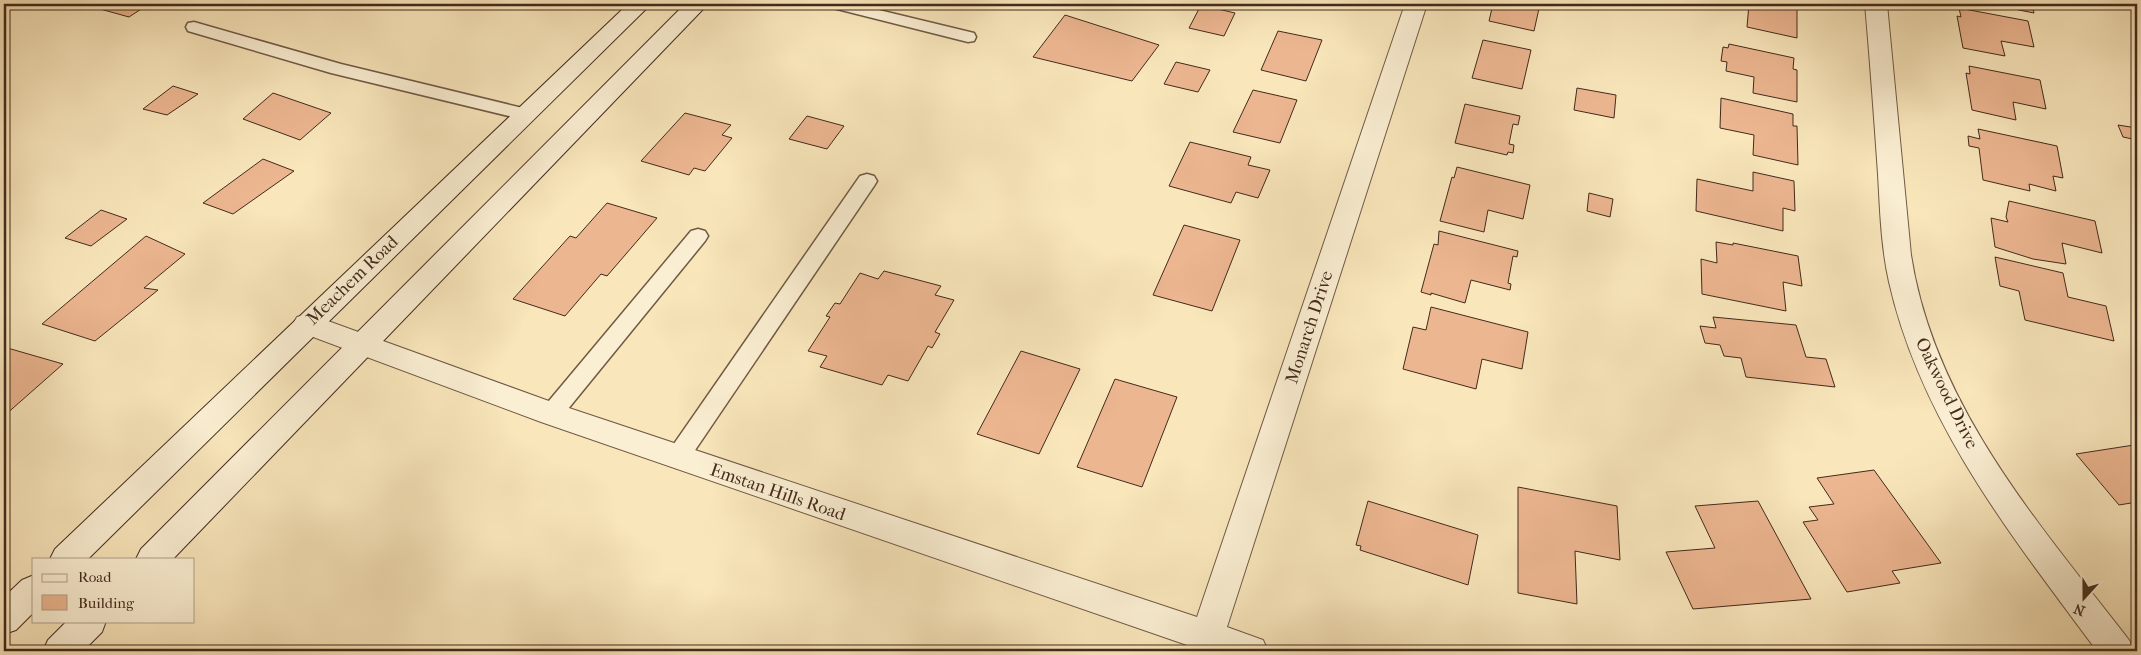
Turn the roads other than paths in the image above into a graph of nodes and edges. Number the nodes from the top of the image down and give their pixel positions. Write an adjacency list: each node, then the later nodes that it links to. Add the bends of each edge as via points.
1 (640, 4): 7 (street, Meachem Road)
2 (697, 4): 9 (street)
3 (835, 4): 8 (lane)
4 (1416, 4): 22 (street, Monarch Drive)
5 (1876, 4): 25 (street, Oakwood Drive, via 1896,238 1902,282 1916,329 1936,380 1998,489)
6 (194, 27): 10 (lane, via 337,69)
7 (613, 30): 9 (street); 10 (street, Meachem Road)
8 (968, 37)
9 (658, 42): 14 (street)
10 (525, 114): 13 (street, Meachem Road)
11 (867, 182): 16 (lane)
12 (698, 236): 15 (lane)
13 (307, 324): 14 (street, Emstan Hills Road); 17 (street, Meachem Road)
14 (365, 344): 15 (street, Emstan Hills Road); 18 (street)
15 (551, 414): 16 (street, Emstan Hills Road)
16 (677, 458): 22 (street, Emstan Hills Road)
17 (67, 558)
18 (153, 558)
19 (32, 592): 20 (street)
20 (4, 619)
21 (89, 622): 23 (street)
22 (1205, 644): 24 (street, Emstan Hills Road)
23 (60, 651)
24 (1251, 651)
25 (2117, 651)

